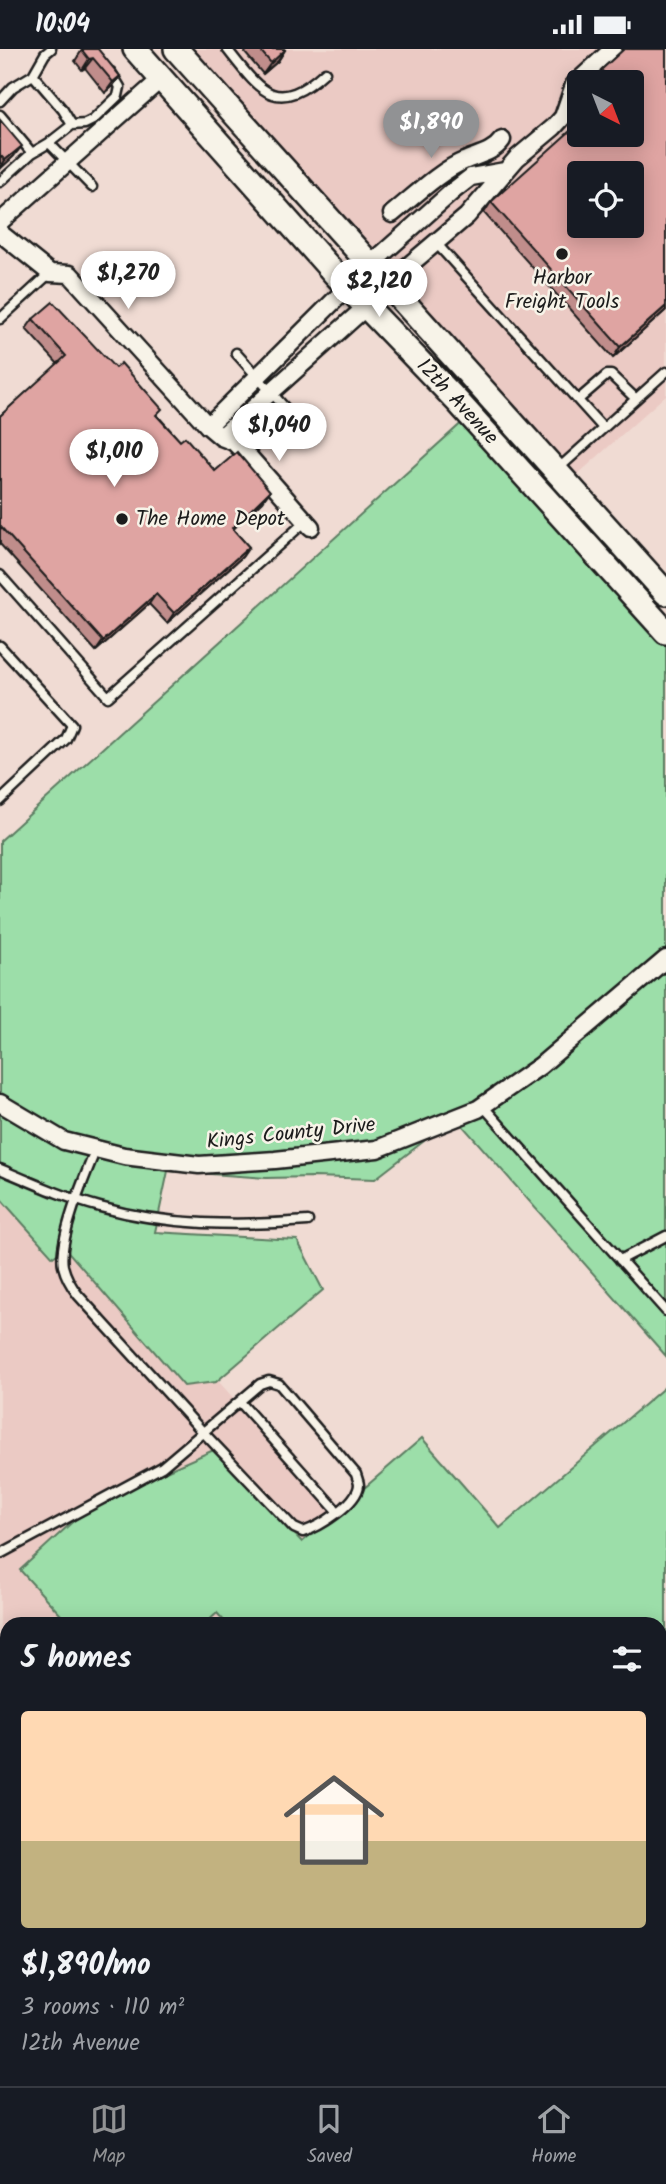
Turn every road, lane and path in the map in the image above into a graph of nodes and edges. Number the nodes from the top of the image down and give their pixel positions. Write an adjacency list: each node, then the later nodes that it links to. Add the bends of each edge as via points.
1 (51, 49): 8 (lane)
2 (135, 49): 9 (main road, 12th Avenue)
3 (227, 49): 7 (lane, via 273,96 298,92)
4 (613, 49): 17 (street, via 574,85 563,117)
5 (184, 52): 24 (main road, 12th Avenue)
6 (107, 68): 12 (lane, via 120,87 118,96 93,120)
7 (324, 72)
8 (33, 75): 10 (lane); 12 (lane)
9 (162, 79): 16 (street); 27 (main road, 12th Avenue)
10 (0, 101)
11 (0, 115): 15 (lane)
12 (72, 125): 14 (lane)
13 (502, 140): 20 (street, via 488,152 461,162)
14 (49, 143): 15 (lane); 16 (lane)
15 (32, 153): 18 (lane)
16 (68, 163): 19 (lane); 21 (street)
17 (505, 171): 23 (street, via 486,196); 24 (street, via 471,177)
18 (0, 182)
19 (92, 187)
20 (392, 214)
21 (0, 222)
22 (0, 233): 25 (street)
23 (436, 243): 26 (street); 34 (lane)
24 (371, 264): 26 (main road, 12th Avenue); 27 (street)
25 (50, 273): 29 (lane); 39 (street, via 69,274)
26 (388, 283): 28 (street); 40 (main road, 12th Avenue)
27 (348, 288): 28 (main road, 12th Avenue); 32 (street)
28 (367, 306): 33 (street); 36 (main road, 12th Avenue)
29 (0, 319)
30 (236, 353): 32 (lane)
31 (666, 372): 35 (lane)
32 (258, 378): 33 (lane); 39 (street)
33 (271, 391): 37 (lane); 39 (street)
34 (578, 400): 35 (lane, via 607,375); 38 (lane)
35 (636, 400): 38 (lane)
36 (459, 403): 40 (main road, via 475,405 525,457); 44 (main road, 12th Avenue)
37 (295, 419)
38 (603, 428): 40 (lane)
39 (214, 432): 41 (street, via 234,442)
40 (555, 471): 43 (main road, 12th Avenue)
41 (308, 524): 42 (lane, via 108,697)
42 (0, 575)
43 (666, 593)
44 (666, 632)
45 (0, 646): 46 (lane, via 72,725 66,740)
46 (0, 801)
47 (666, 959): 49 (street, Kings County Drive, via 540,1066)
48 (0, 1103): 50 (street, Kings County Drive, via 64,1141)
49 (483, 1106): 50 (street, Kings County Drive, via 377,1149 198,1165); 55 (lane)
50 (96, 1149): 52 (lane)
51 (0, 1169): 52 (lane)
52 (76, 1199): 53 (lane, via 139,1216 210,1224); 58 (lane, via 63,1254 67,1280)
53 (308, 1221)
54 (666, 1236): 55 (lane)
55 (620, 1260): 56 (lane)
56 (666, 1311)
57 (240, 1402): 58 (lane); 59 (lane); 59 (lane, via 260,1384 279,1384 356,1474 359,1485 354,1496)
58 (203, 1432): 59 (lane, via 294,1528 303,1532 316,1528); 60 (lane, via 162,1467)
59 (338, 1512)
60 (0, 1554)

